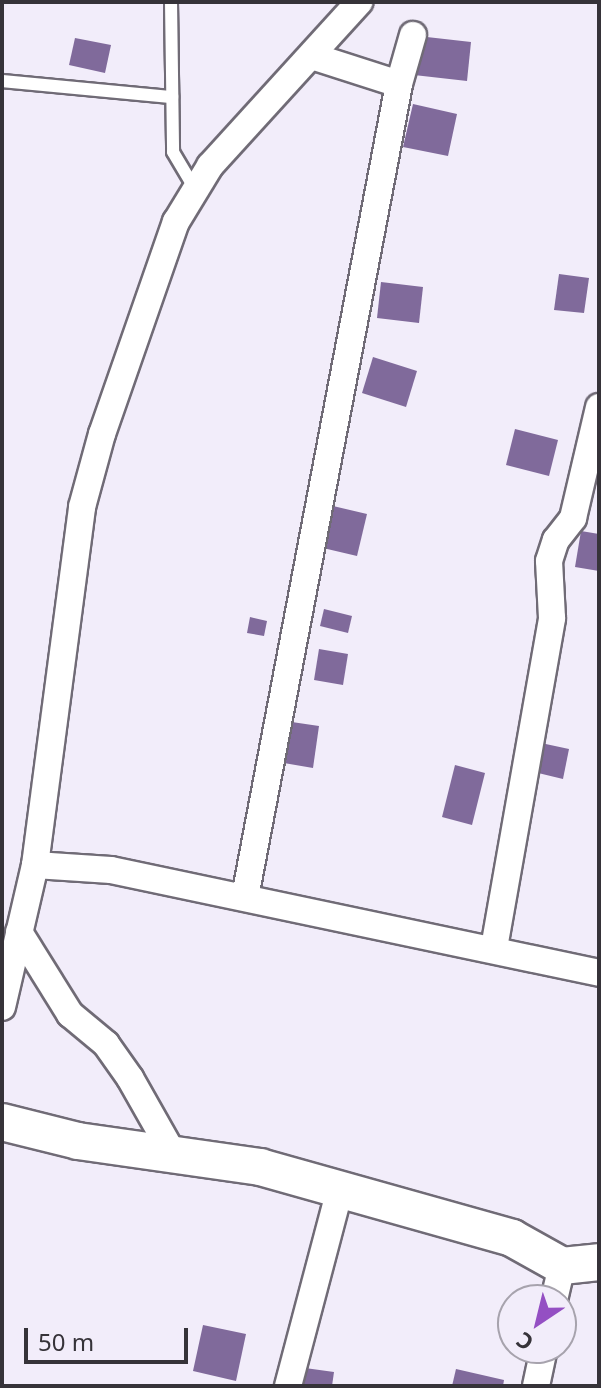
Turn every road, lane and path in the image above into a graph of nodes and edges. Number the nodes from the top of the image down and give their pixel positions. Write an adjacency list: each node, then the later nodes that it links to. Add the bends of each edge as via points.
1 (171, 2): 7 (lane)
2 (359, 2): 4 (street)
3 (413, 35): 6 (street)
4 (312, 56): 6 (street); 8 (street, via 210,166)
5 (2, 81): 7 (lane)
6 (399, 84): 11 (street)
7 (172, 97): 8 (lane, via 173,152)
8 (195, 190): 10 (street, via 176,222 82,507)
9 (599, 407): 13 (street, via 573,518 556,540 549,561 552,618)
10 (35, 865): 11 (street, via 111,870); 12 (street)
11 (245, 897): 13 (street)
12 (19, 932): 15 (street); 17 (street, via 70,1014 106,1044 130,1078)
13 (494, 948): 14 (street)
14 (599, 973)
15 (2, 1007)
16 (2, 1122): 17 (street, via 78,1141)
17 (173, 1154): 18 (street, via 260,1167)
18 (340, 1189): 20 (street, via 512,1238); 22 (street)
19 (599, 1262): 20 (street)
20 (558, 1283)
21 (541, 1364): 23 (street)
22 (288, 1386)
23 (536, 1386)

